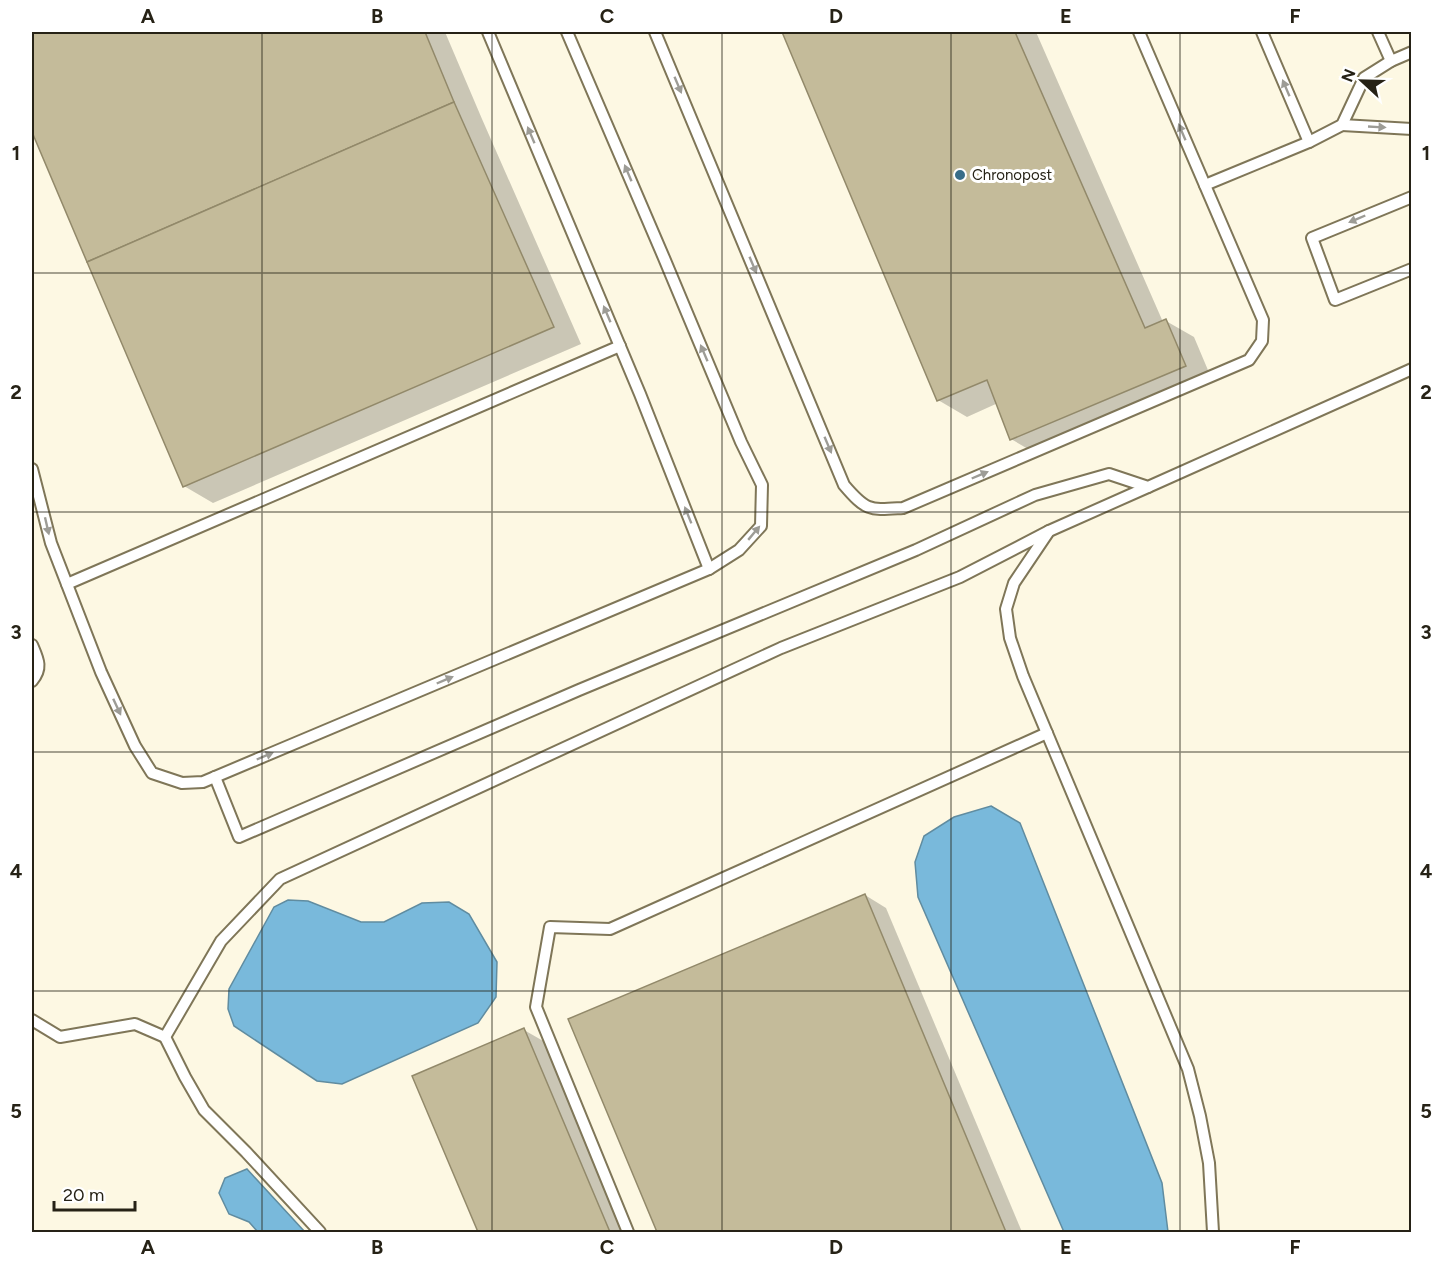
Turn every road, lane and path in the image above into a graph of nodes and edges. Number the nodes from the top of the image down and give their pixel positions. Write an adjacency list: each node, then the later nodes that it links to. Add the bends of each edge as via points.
1 (488, 32): 15 (lane, one-way to 1)
2 (567, 32): 20 (lane, one-way to 2, via 739,550 761,526 762,485)
3 (655, 32): 12 (lane, one-way to 12, via 844,485 859,503 874,509 903,508 1250,360 1262,341 1263,320)
4 (1139, 32): 12 (lane, one-way to 4)
5 (1262, 32): 11 (lane, one-way to 5)
6 (1378, 32): 8 (lane)
7 (1412, 52): 8 (lane)
8 (1391, 61): 9 (lane, via 1364,78)
9 (1342, 125): 10 (lane, one-way to 10); 11 (lane)
10 (1412, 129)
11 (1309, 142): 12 (lane)
12 (1205, 185)
13 (1412, 197): 14 (lane, one-way to 14, via 1312,238 1335,300)
14 (1412, 268)
15 (620, 346): 20 (lane, one-way to 15); 21 (lane)
16 (1412, 369): 18 (lane)
17 (32, 469): 21 (lane, one-way to 21, via 51,543)
18 (1148, 487): 19 (lane); 25 (lane, via 1109,474 1035,495 916,550 239,837)
19 (1049, 531): 24 (lane, via 1014,583 1006,609 1010,638); 27 (lane, via 960,577 781,648 280,879 221,941)
20 (709, 569): 25 (lane, one-way to 20)
21 (67, 584): 25 (lane, one-way to 25, via 101,672 135,746 152,773 182,783)
22 (32, 645): 23 (lane, via 38,670)
23 (32, 681)
24 (1047, 733): 29 (lane, via 610,929 550,927 536,1007); 30 (lane, via 1188,1069 1209,1163)
25 (215, 777)
26 (32, 1020): 27 (lane, via 60,1037 135,1024)
27 (165, 1037): 28 (lane, via 204,1110)
28 (320, 1233)
29 (628, 1233)
30 (1213, 1233)

